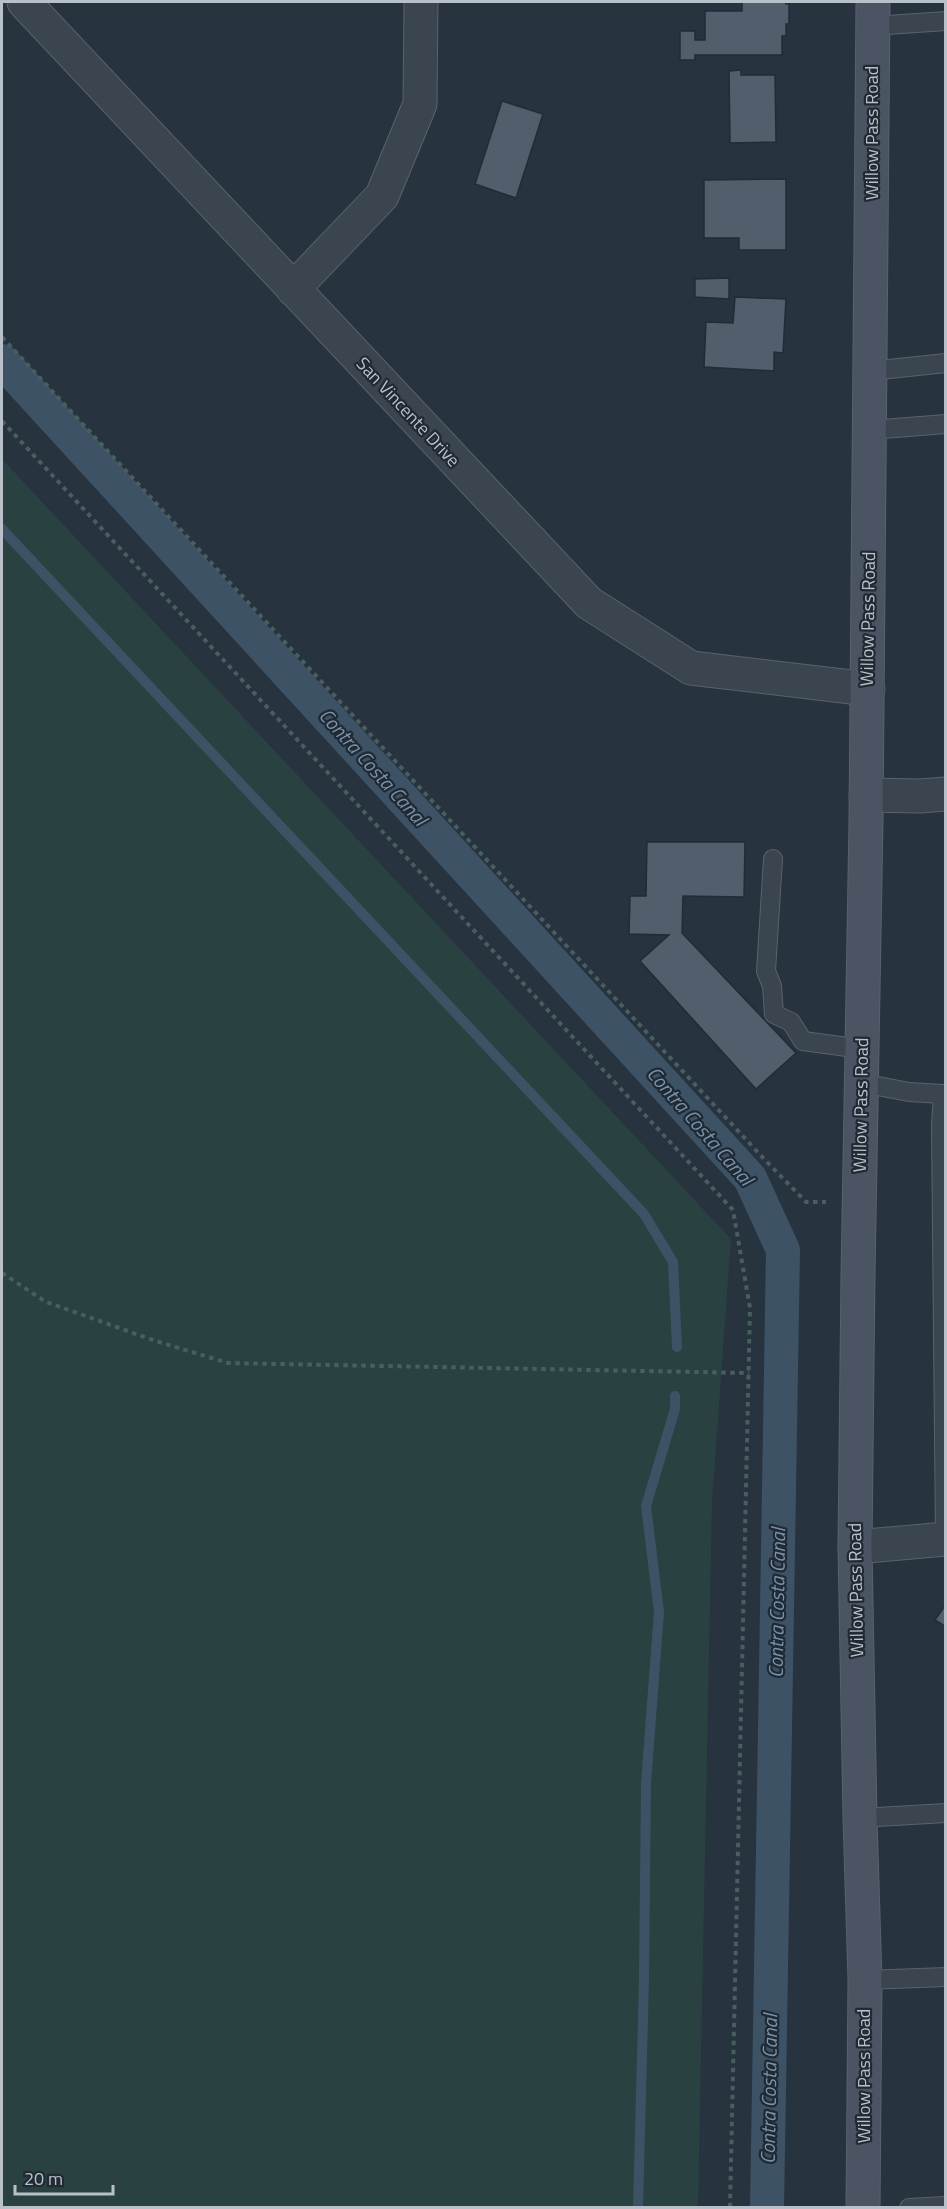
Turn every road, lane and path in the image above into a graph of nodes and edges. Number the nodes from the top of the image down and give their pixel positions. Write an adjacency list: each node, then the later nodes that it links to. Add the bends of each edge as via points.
1 (24, 2): 5 (street, San Vincente Drive)
2 (421, 2): 5 (street, via 420,104 382,196)
3 (873, 14): 4 (lane); 8 (main road, Willow Pass Road)
4 (945, 21)
5 (293, 289): 12 (street, San Vincente Drive, via 588,603 691,668)
6 (2, 337): 20 (path, via 806,1202)
7 (945, 363): 8 (lane)
8 (870, 370): 11 (main road, Willow Pass Road)
9 (2, 421): 22 (path, via 733,1210 750,1308)
10 (945, 424): 11 (lane)
11 (870, 430): 12 (main road, Willow Pass Road)
12 (868, 689): 14 (main road, Willow Pass Road)
13 (945, 794): 14 (street)
14 (866, 795): 16 (main road, Willow Pass Road)
15 (773, 859): 16 (lane, via 766,971 772,986 774,1014 791,1022 803,1041)
16 (862, 1049): 17 (main road, Willow Pass Road)
17 (862, 1083): 18 (lane, via 909,1092); 20 (main road, Willow Pass Road)
18 (944, 1092): 19 (lane)
19 (943, 1125): 23 (lane)
20 (859, 1203): 25 (main road, Willow Pass Road)
21 (2, 1273): 22 (path, via 46,1302 228,1363)
22 (749, 1373): 31 (path)
23 (945, 1498): 24 (lane)
24 (945, 1539): 25 (street)
25 (855, 1547): 27 (main road, Willow Pass Road)
26 (945, 1813): 27 (lane)
27 (860, 1818): 29 (main road, Willow Pass Road)
28 (945, 1977): 29 (lane)
29 (865, 1980): 32 (main road, Willow Pass Road)
30 (945, 2206): 33 (lane)
31 (730, 2208)
32 (864, 2208)
33 (909, 2208)

